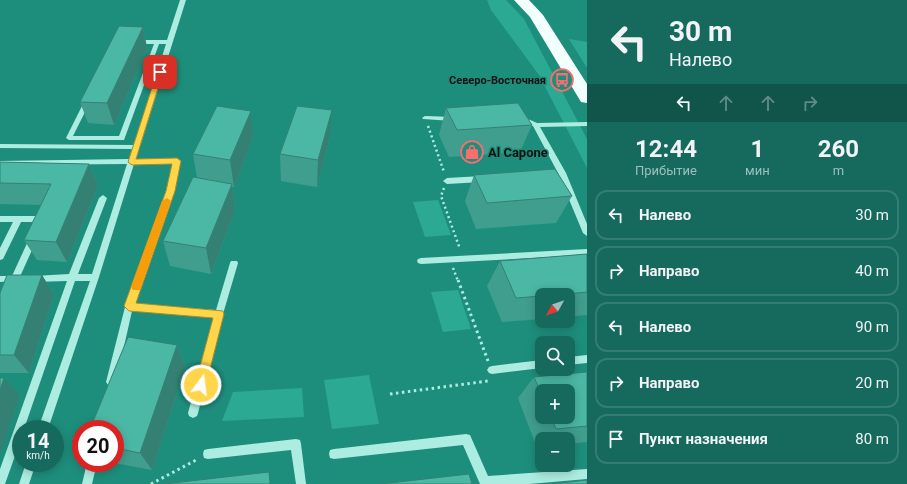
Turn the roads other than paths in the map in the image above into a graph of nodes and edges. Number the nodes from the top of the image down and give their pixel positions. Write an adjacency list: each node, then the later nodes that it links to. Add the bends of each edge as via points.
1 (183, 0): 6 (lane)
2 (521, 0): 3 (main road)
3 (535, 7): 8 (main road)
4 (130, 41): 5 (lane)
5 (157, 42): 6 (lane); 7 (lane, via 122,138 69,138)
6 (170, 42): 15 (lane)
7 (93, 90)
8 (587, 98)
9 (425, 118): 10 (lane)
10 (457, 119)
11 (512, 120): 13 (lane, via 528,121)
12 (587, 124): 13 (lane)
13 (536, 125): 23 (lane)
14 (0, 146): 15 (lane)
15 (136, 147): 16 (lane)
16 (132, 162): 17 (lane); 28 (lane); 32 (lane, via 177,161 170,191)
17 (0, 163)
18 (493, 178): 19 (lane)
19 (448, 181)
20 (103, 198): 29 (lane)
21 (0, 219): 22 (lane)
22 (18, 219): 25 (lane); 31 (lane, via 42,219)
23 (587, 233)
24 (587, 252): 26 (lane)
25 (0, 257)
26 (421, 261)
27 (234, 263): 33 (lane)
28 (95, 277): 29 (lane); 40 (lane)
29 (72, 278): 31 (lane); 47 (lane)
30 (0, 279): 31 (lane)
31 (14, 282)
32 (129, 306): 33 (lane); 38 (lane)
33 (219, 314): 39 (lane)
34 (587, 359): 35 (lane)
35 (575, 360)
36 (535, 365): 37 (lane)
37 (492, 370)
38 (109, 391)
39 (193, 414)
40 (46, 420)
41 (208, 454): 50 (lane, via 296,444)
42 (334, 454): 46 (lane, via 466,439)
43 (28, 472): 48 (lane)
44 (90, 472): 49 (lane)
45 (587, 474): 46 (lane)
46 (486, 483)
47 (0, 484)
48 (24, 484)
49 (87, 484)
50 (301, 484)

